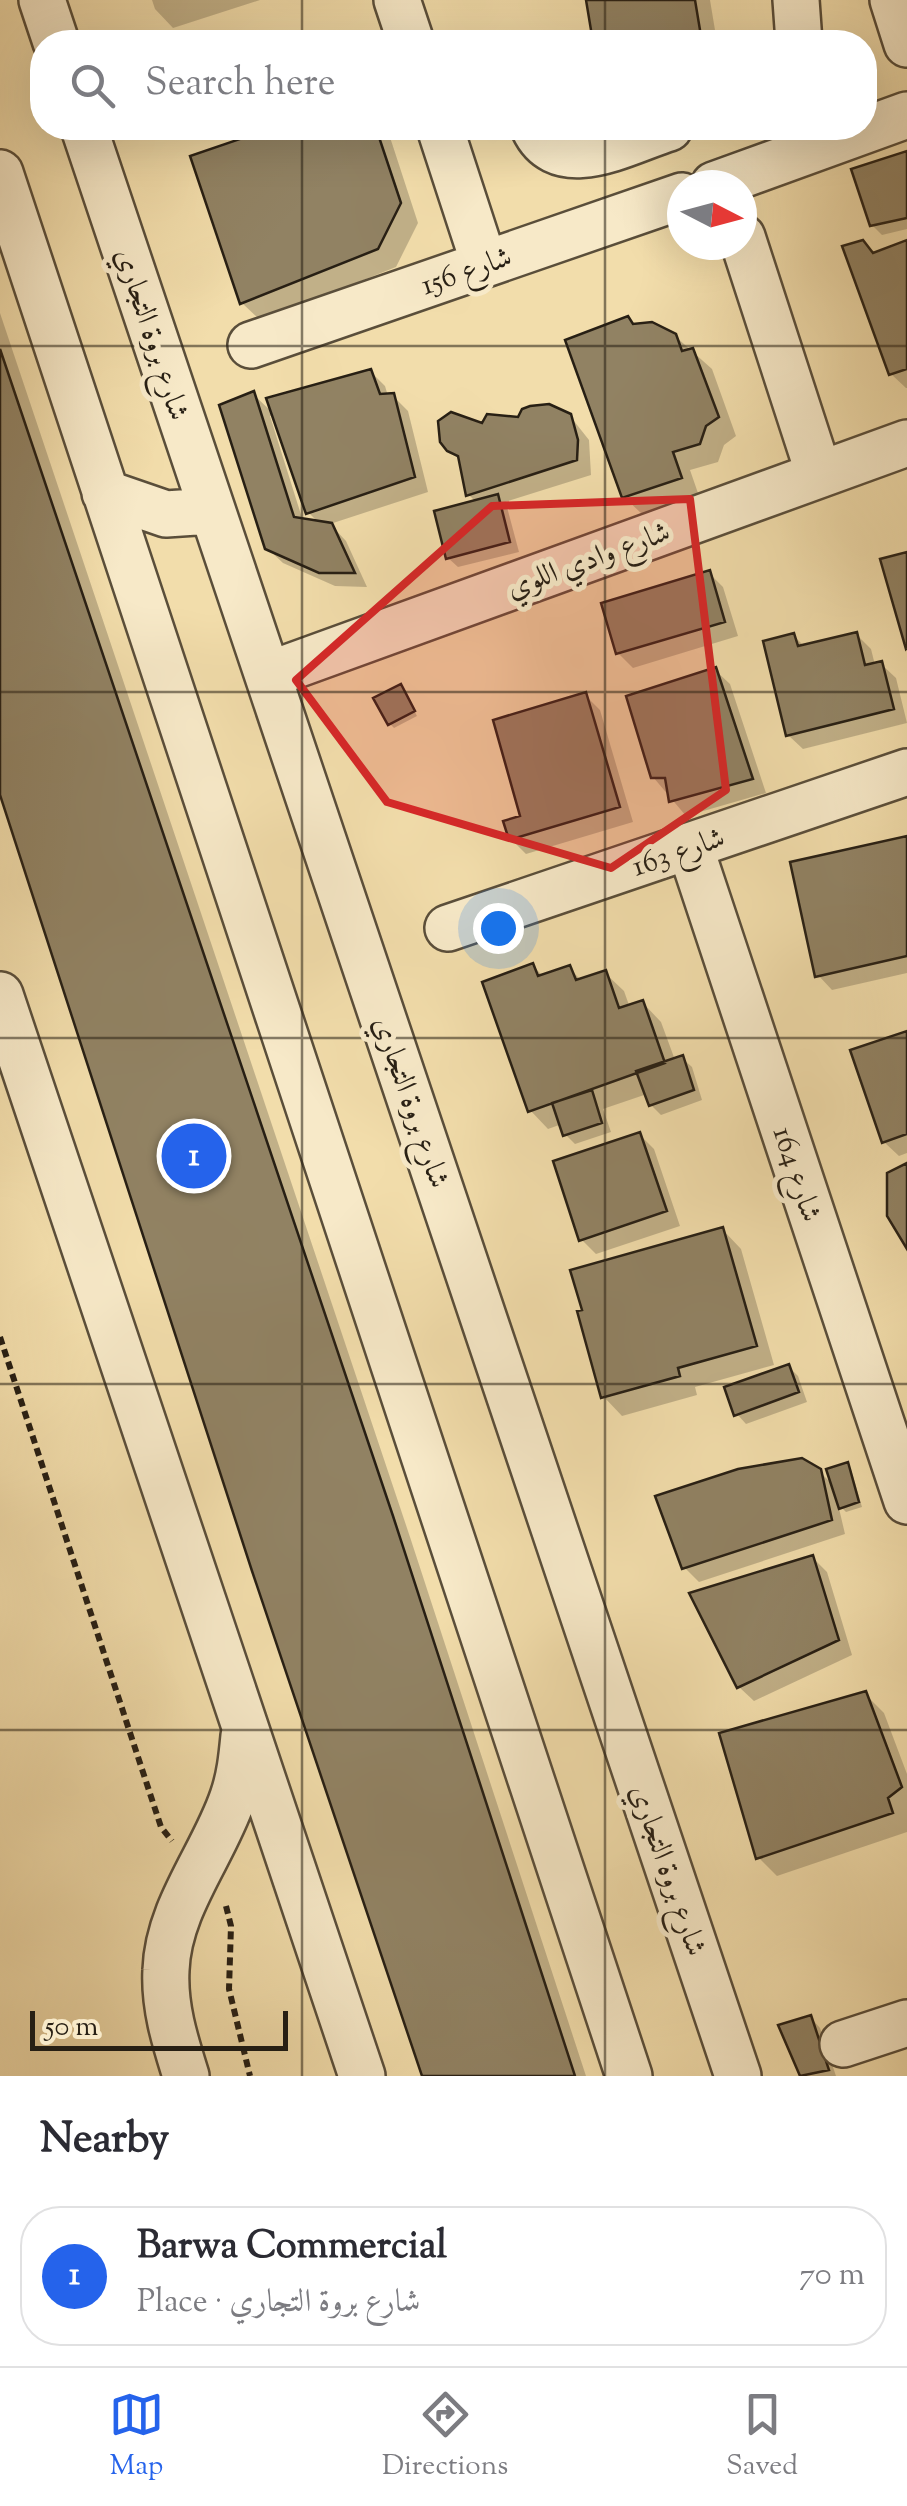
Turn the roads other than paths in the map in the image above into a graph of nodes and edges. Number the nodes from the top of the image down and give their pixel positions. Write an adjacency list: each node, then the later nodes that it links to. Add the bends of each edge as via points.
1 (42, 0): 5 (street)
2 (398, 0): 6 (street)
3 (796, 0): 7 (street)
4 (892, 0): 8 (street)
5 (52, 30)
6 (408, 30)
7 (798, 30)
8 (907, 44)
9 (907, 115): 10 (street)
10 (877, 126)
11 (88, 140): 25 (street, شارع بروة التجاري)
12 (444, 140): 20 (street)
13 (539, 140): 14 (street, via 561,155 581,156)
14 (631, 140)
15 (840, 140): 16 (street)
16 (757, 171)
17 (0, 172): 24 (street)
18 (667, 201): 20 (street, شارع 156)
19 (749, 260): 23 (street)
20 (484, 263): 21 (street, شارع 156)
21 (251, 345)
22 (907, 444): 23 (street, شارع وادي اللوي)
23 (819, 474): 26 (street, شارع وادي اللوي)
24 (105, 493): 25 (street, via 166,514); 37 (street)
25 (211, 511): 26 (street, شارع بروة التجاري)
26 (268, 675): 38 (street, شارع بروة التجاري)
27 (907, 772): 28 (street, شارع 163)
28 (690, 848): 29 (street, شارع 163); 31 (street, شارع 164)
29 (448, 928)
30 (0, 995): 32 (street)
31 (907, 1501)
32 (245, 1730): 35 (street, via 232,1799 174,1929 166,1967 168,2014); 36 (street)
33 (907, 2023): 34 (street)
34 (842, 2044)
35 (186, 2076)
36 (362, 2076)
37 (630, 2076)
38 (738, 2076)

